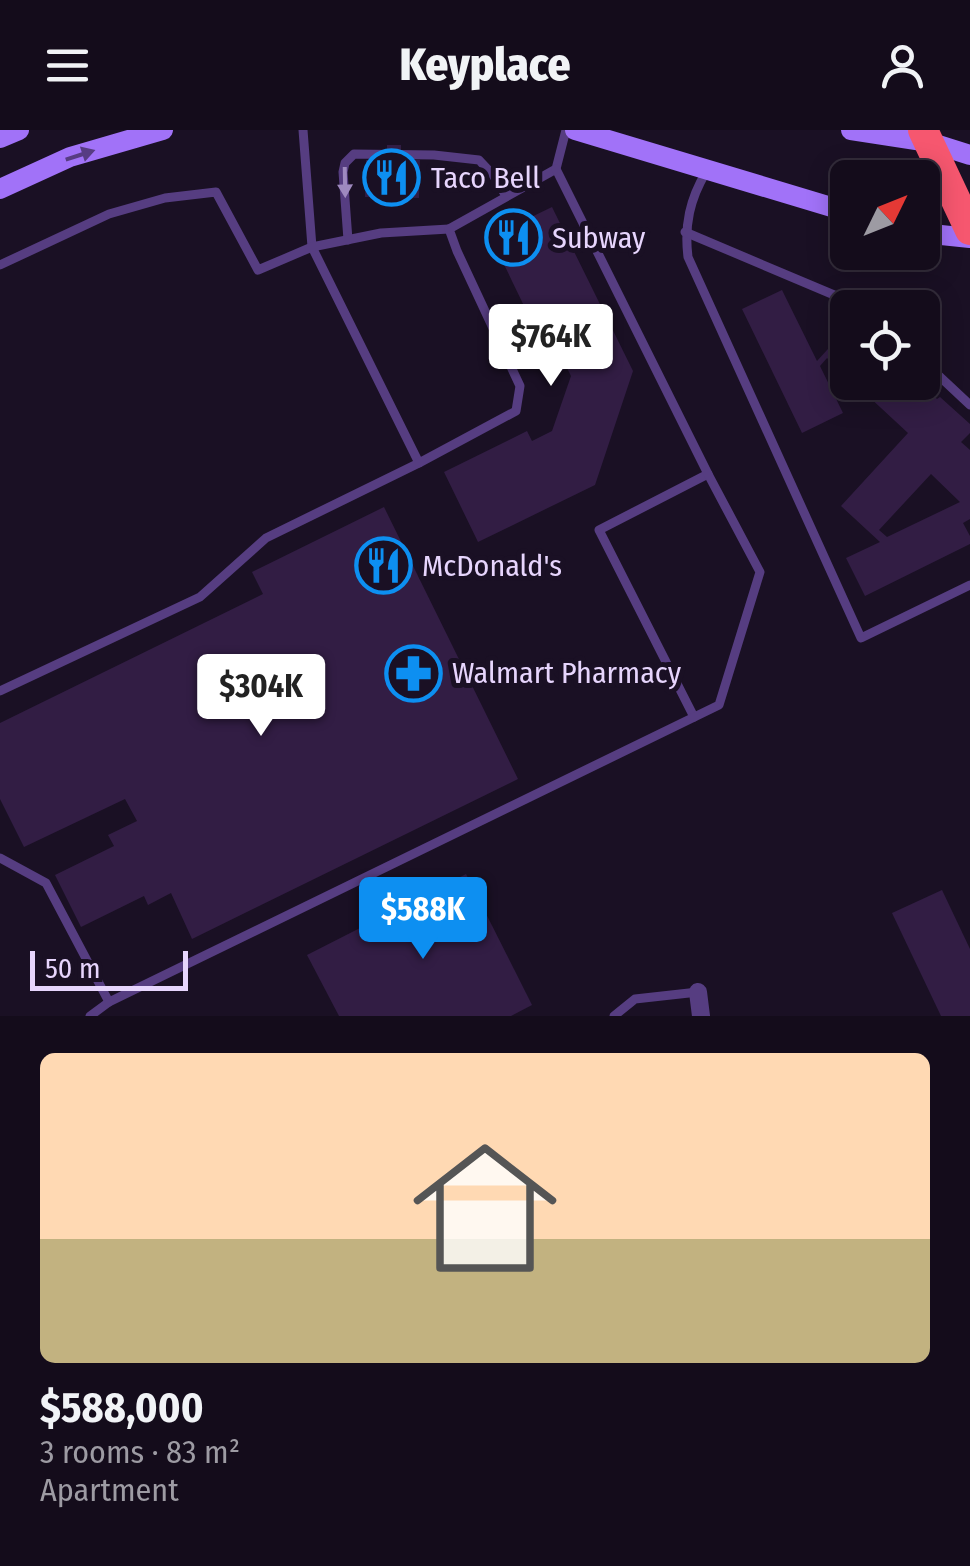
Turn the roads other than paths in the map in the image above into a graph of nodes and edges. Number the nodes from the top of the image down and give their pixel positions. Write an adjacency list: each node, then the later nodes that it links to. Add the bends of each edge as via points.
1 (19, 130): 8 (main road)
2 (163, 130): 12 (main road, one-way to 2, via 70,157)
3 (304, 130): 20 (lane)
4 (566, 130): 10 (lane)
5 (575, 130): 11 (main road)
6 (851, 130): 7 (main road)
7 (926, 136): 9 (main road); 18 (highway)
8 (0, 138)
9 (970, 155)
10 (556, 169): 13 (lane); 26 (lane)
11 (707, 169): 14 (main road); 16 (lane)
12 (0, 189)
13 (506, 196): 15 (lane); 19 (lane, one-way to 19, via 479,160 354,154 343,172)
14 (830, 207)
15 (449, 229): 19 (lane); 25 (lane, via 520,386 516,411)
16 (685, 232): 22 (lane); 27 (lane, via 688,257 861,638)
17 (940, 233): 18 (main road)
18 (970, 234)
19 (348, 240): 20 (lane)
20 (312, 247): 21 (lane, via 258,270 216,192 109,214); 25 (lane)
21 (0, 265)
22 (830, 294)
23 (940, 377): 24 (lane)
24 (970, 405)
25 (419, 463): 28 (lane, via 266,538 200,597)
26 (708, 474): 29 (lane, via 760,572 719,705); 29 (lane, via 599,530)
27 (970, 585)
28 (0, 691)
29 (694, 717): 32 (lane)
30 (0, 858): 32 (lane, via 46,883)
31 (698, 992): 34 (lane, via 635,999); 35 (street)
32 (109, 1002): 33 (lane)
33 (90, 1016)
34 (614, 1016)
35 (700, 1016)

